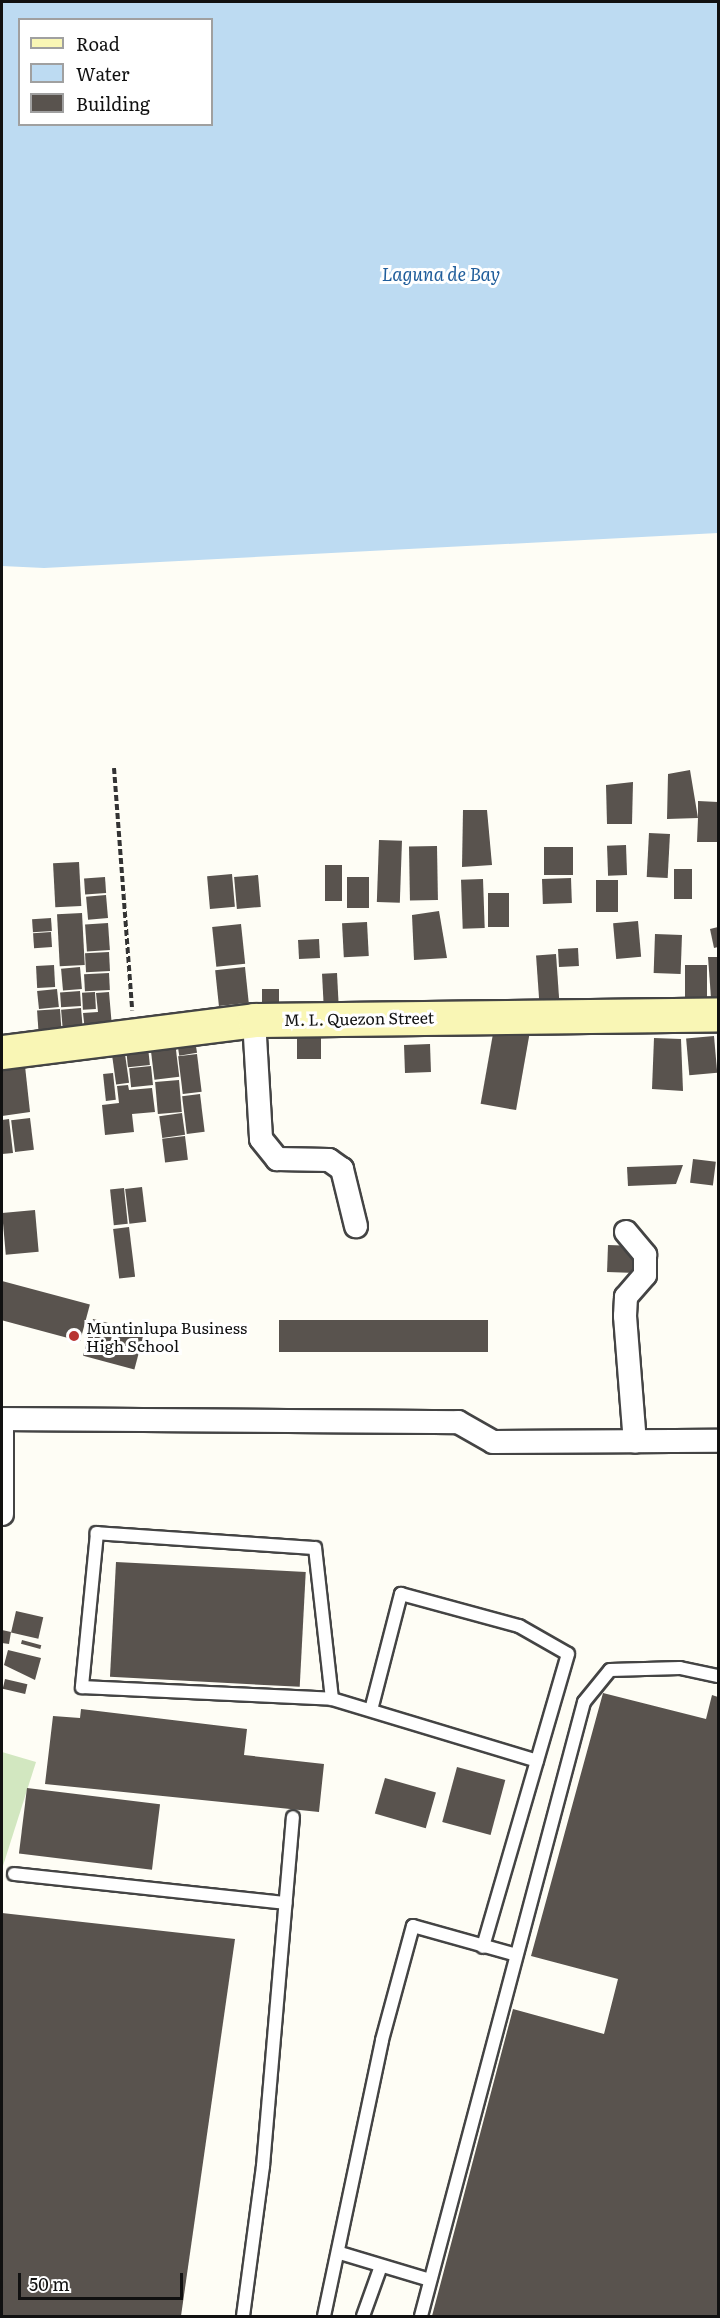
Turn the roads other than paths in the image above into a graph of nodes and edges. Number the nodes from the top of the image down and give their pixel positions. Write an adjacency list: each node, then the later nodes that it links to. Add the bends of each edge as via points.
1 (718, 1014): 2 (main road, M. L. Quezon Street)
2 (254, 1020): 3 (main road, M. L. Quezon Street, via 134,1032); 4 (street, via 261,1139 277,1159 329,1160 342,1169)
3 (2, 1052)
4 (356, 1226)
5 (626, 1232): 9 (street, via 645,1255 645,1275 626,1297)
6 (2, 1419): 9 (street, via 458,1422 493,1442)
7 (2, 1429): 10 (street)
8 (718, 1441): 9 (street)
9 (635, 1442)
10 (2, 1514)
11 (718, 1676): 19 (lane, via 680,1668 610,1670 584,1702)
12 (332, 1699): 12 (lane, via 315,1548 97,1533 82,1687); 13 (lane)
13 (371, 1710): 14 (lane); 14 (lane, via 401,1594 519,1626 568,1654)
14 (537, 1761): 18 (lane)
15 (293, 1817): 17 (lane)
16 (14, 1874): 17 (lane)
17 (285, 1903): 23 (lane, via 263,2166)
18 (483, 1947): 19 (lane); 20 (lane, via 413,1926 377,2062)
19 (513, 1954): 22 (lane)
20 (340, 2253): 21 (lane); 24 (lane)
21 (381, 2266): 22 (lane); 25 (lane)
22 (430, 2280): 26 (lane)
23 (243, 2316)
24 (324, 2316)
25 (363, 2316)
26 (421, 2316)

